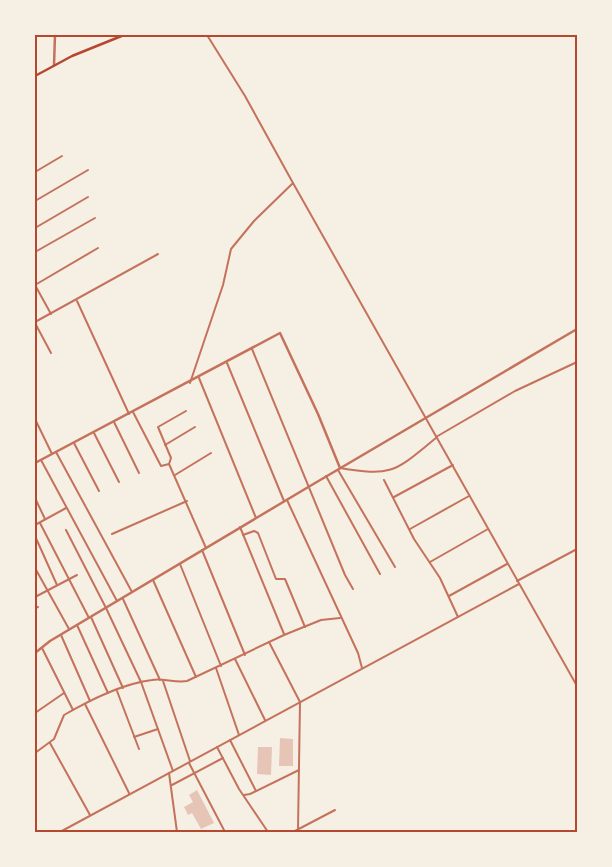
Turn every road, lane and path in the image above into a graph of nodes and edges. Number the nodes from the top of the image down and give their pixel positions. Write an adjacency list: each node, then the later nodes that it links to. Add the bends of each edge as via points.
1 (56, 35): 4 (street)
2 (124, 35): 4 (main road)
3 (206, 35): 9 (street, via 245,96)
4 (54, 64): 5 (main road)
5 (35, 76)
6 (62, 156): 8 (street)
7 (88, 170): 11 (street)
8 (35, 172)
9 (293, 183): 27 (street, via 231,250 223,285); 31 (street)
10 (88, 197): 13 (street)
11 (35, 201)
12 (95, 218): 15 (street)
13 (35, 228)
14 (98, 248): 17 (street)
15 (35, 252)
16 (158, 254): 18 (street)
17 (35, 285): 19 (street)
18 (76, 300): 19 (street); 30 (street)
19 (51, 314): 20 (street)
20 (35, 322): 23 (street)
21 (577, 329): 31 (street)
22 (252, 349): 25 (street); 45 (street, via 280,333 282,335); 51 (street)
23 (51, 353)
24 (577, 362): 36 (street, via 515,391)
25 (227, 363): 26 (street); 56 (street)
26 (199, 378): 27 (street); 59 (street)
27 (190, 383): 28 (street)
28 (133, 412): 30 (street); 43 (street, via 161,466)
29 (186, 412): 38 (street, via 158,427)
30 (129, 414): 33 (street)
31 (425, 418): 36 (street); 45 (street)
32 (35, 419): 39 (street)
33 (114, 422): 35 (street); 46 (street)
34 (195, 427): 38 (street)
35 (94, 433): 37 (street); 50 (street)
36 (436, 438): 44 (street); 45 (street, via 401,466 388,472)
37 (74, 443): 39 (street); 52 (street)
38 (165, 445): 43 (street, via 171,458)
39 (54, 453): 41 (street); 87 (street)
40 (211, 453): 47 (street)
41 (41, 460): 42 (street); 58 (street)
42 (35, 463)
43 (169, 464): 47 (street)
44 (453, 465): 53 (street); 55 (street)
45 (339, 469): 48 (street); 76 (street)
46 (139, 472)
47 (174, 476): 57 (street)
48 (326, 476): 51 (street); 78 (street)
49 (384, 480): 55 (street)
50 (119, 482)
51 (310, 486): 56 (street); 85 (street)
52 (99, 491)
53 (470, 496): 64 (street); 65 (street)
54 (35, 498): 60 (street)
55 (394, 498): 64 (street)
56 (286, 500): 59 (street); 95 (street)
57 (187, 501): 67 (street); 70 (street)
58 (66, 508): 60 (street); 91 (street)
59 (256, 518): 63 (street)
60 (46, 519): 61 (street)
61 (40, 522): 62 (street); 80 (street)
62 (35, 525)
63 (240, 527): 68 (street); 70 (street)
64 (410, 529): 73 (street)
65 (488, 529): 73 (street); 75 (street)
66 (66, 530): 92 (street)
67 (112, 534)
68 (243, 535): 97 (street, via 256,531 276,578 285,579); 100 (street)
69 (35, 536): 84 (street)
70 (206, 548): 72 (street)
71 (577, 549): 82 (street)
72 (202, 550): 74 (street); 104 (street)
73 (430, 562): 88 (street)
74 (180, 564): 81 (street); 106 (street)
75 (507, 564): 82 (street); 88 (street)
76 (395, 567)
77 (35, 568): 86 (street)
78 (380, 574)
79 (77, 575): 80 (street)
80 (68, 580): 84 (street); 94 (street)
81 (153, 580): 87 (street); 109 (street)
82 (517, 581): 83 (street)
83 (518, 584): 93 (street); 112 (street)
84 (58, 585): 86 (street)
85 (353, 589)
86 (47, 591): 89 (street); 98 (street)
87 (132, 592): 90 (street)
88 (449, 596): 93 (street)
89 (35, 597)
90 (122, 598): 91 (street); 110 (street)
91 (117, 602): 92 (street)
92 (106, 608): 94 (street); 111 (street)
93 (458, 617): 108 (street)
94 (90, 618): 96 (street); 113 (street)
95 (340, 618): 97 (street, via 321,620); 108 (street)
96 (77, 625): 98 (street); 116 (street)
97 (305, 627): 100 (street)
98 (69, 630): 99 (street)
99 (61, 635): 102 (street); 117 (street)
100 (284, 635): 101 (street)
101 (269, 642): 104 (street); 118 (street)
102 (42, 648): 103 (street); 115 (street)
103 (35, 653)
104 (245, 654): 105 (street)
105 (235, 659): 106 (street); 122 (street)
106 (221, 666): 107 (street)
107 (216, 668): 109 (street); 124 (street)
108 (362, 668): 118 (street)
109 (196, 677): 110 (street, via 174,683)
110 (162, 681): 111 (street); 132 (street)
111 (141, 682): 113 (street); 123 (street)
112 (577, 686)
113 (123, 688): 114 (street)
114 (116, 690): 116 (street); 125 (street)
115 (64, 693): 120 (street); 121 (street)
116 (108, 693): 117 (street)
117 (90, 701): 119 (street)
118 (300, 702): 122 (street); 133 (street)
119 (85, 704): 120 (street); 139 (street)
120 (73, 710): 127 (street, via 64,715)
121 (35, 713)
122 (265, 720): 124 (street)
123 (158, 729): 125 (street); 134 (street)
124 (239, 735): 126 (street)
125 (134, 737): 129 (street)
126 (230, 740): 128 (street); 138 (street)
127 (50, 742): 130 (street); 144 (street)
128 (217, 747): 131 (street); 132 (street)
129 (139, 750)
130 (35, 753)
131 (223, 758): 136 (street); 140 (street)
132 (190, 763): 134 (street); 136 (street)
133 (298, 770): 138 (street); 145 (street)
134 (173, 771): 135 (street)
135 (169, 773): 137 (street); 139 (street)
136 (194, 774): 137 (street); 148 (street)
137 (171, 786): 147 (street)
138 (256, 791): 141 (street)
139 (128, 793): 144 (street)
140 (243, 794): 141 (street); 142 (street)
141 (250, 794): 142 (street)
142 (247, 801): 149 (street)
143 (335, 810): 145 (street)
144 (90, 815): 146 (street)
145 (298, 830): 150 (street)
146 (60, 832)
147 (177, 832)
148 (225, 832)
149 (268, 832)
150 (293, 832)

